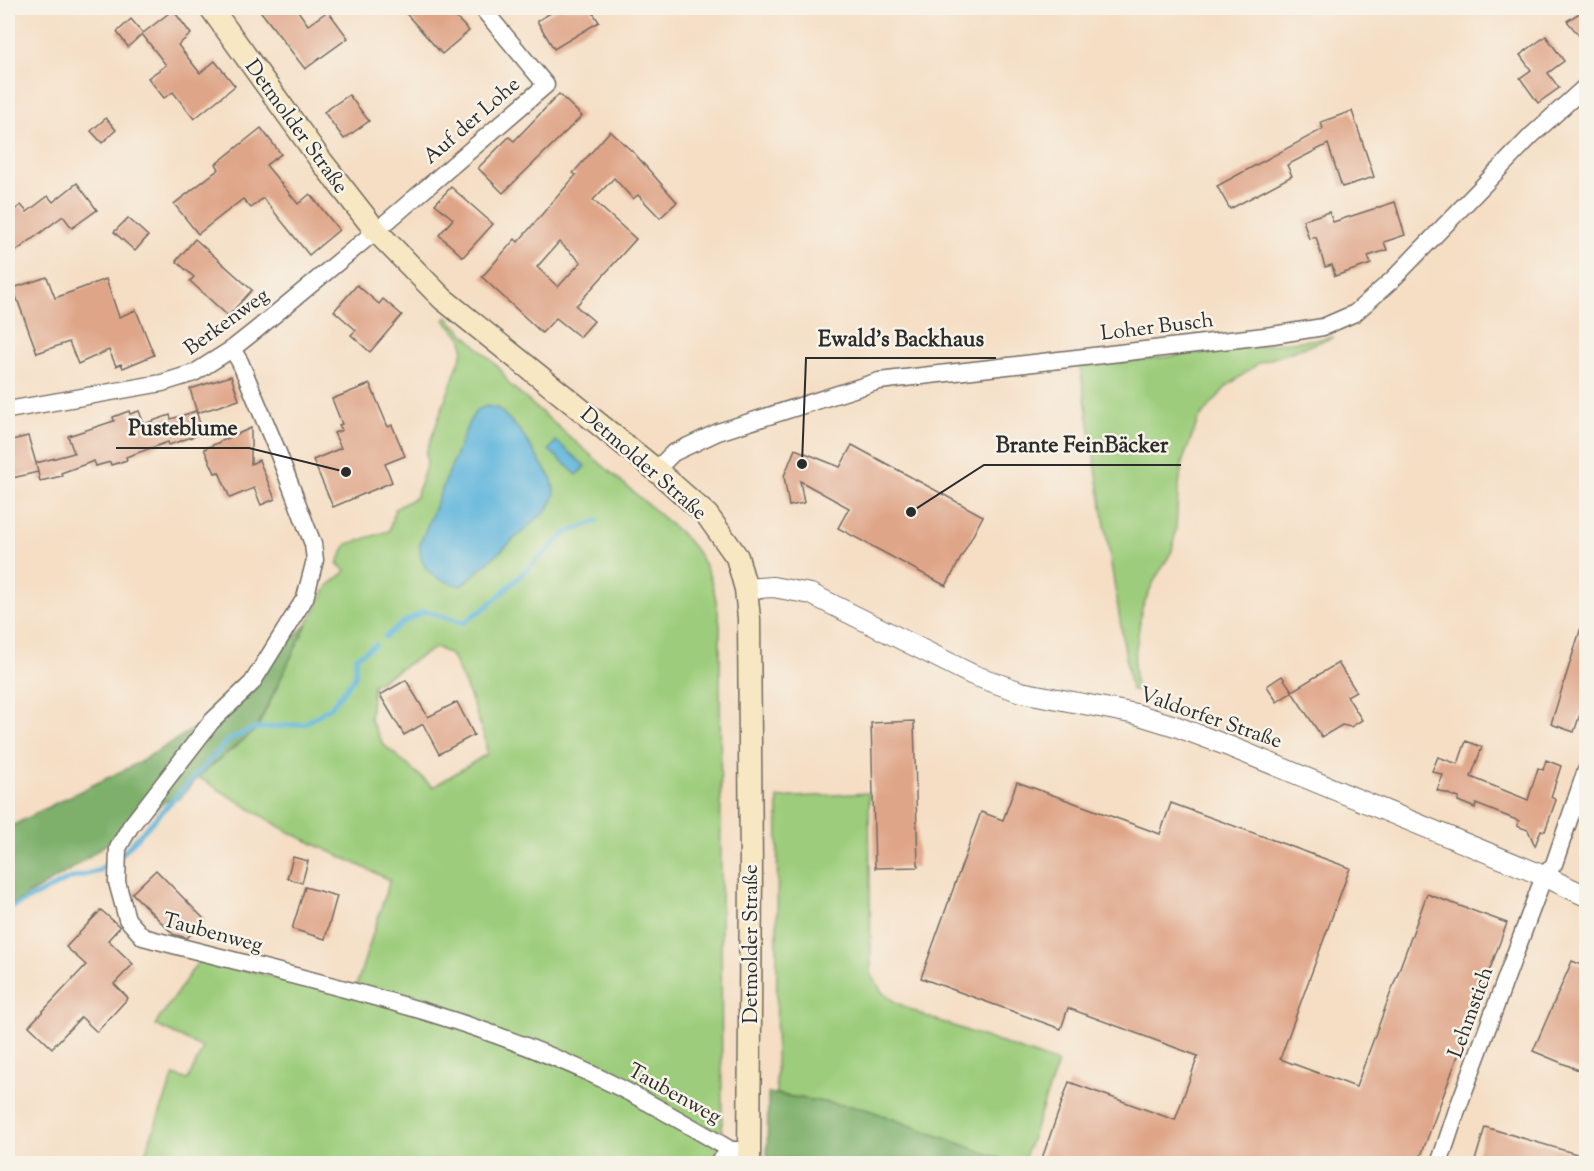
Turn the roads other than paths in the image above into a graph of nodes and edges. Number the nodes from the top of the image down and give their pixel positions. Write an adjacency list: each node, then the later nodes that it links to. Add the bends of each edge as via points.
1 (211, 8): 4 (main road, Detmolder Straße)
2 (482, 8): 4 (street, Auf der Lohe, via 546,85)
3 (1587, 86): 7 (street, Loher Busch, via 1531,135 1393,279 1344,319 1323,327 1273,335 879,381 718,432 673,453)
4 (376, 231): 5 (street, Berkenweg); 7 (main road, Detmolder Straße, via 444,299)
5 (232, 349): 6 (street, Berkenweg, via 194,374 162,383); 12 (street, Taubenweg, via 277,450 313,543 315,560 305,598 252,683 211,722 118,848 117,882 127,920 143,937 368,996 513,1042 598,1077)
6 (8, 410)
7 (656, 470): 8 (main road, Detmolder Straße, via 707,515 737,557)
8 (746, 589): 10 (street, Valdorfer Straße, via 773,587 811,594 973,675 1021,692 1136,714 1175,726); 12 (main road, Detmolder Straße, via 751,860)
9 (1587, 770): 10 (street, Lehmstich, via 1554,864)
10 (1544, 876): 11 (street, Valdorfer Straße); 14 (street, Lehmstich)
11 (1587, 896)
12 (743, 1155): 13 (street)
13 (717, 1164)
14 (1439, 1164)

